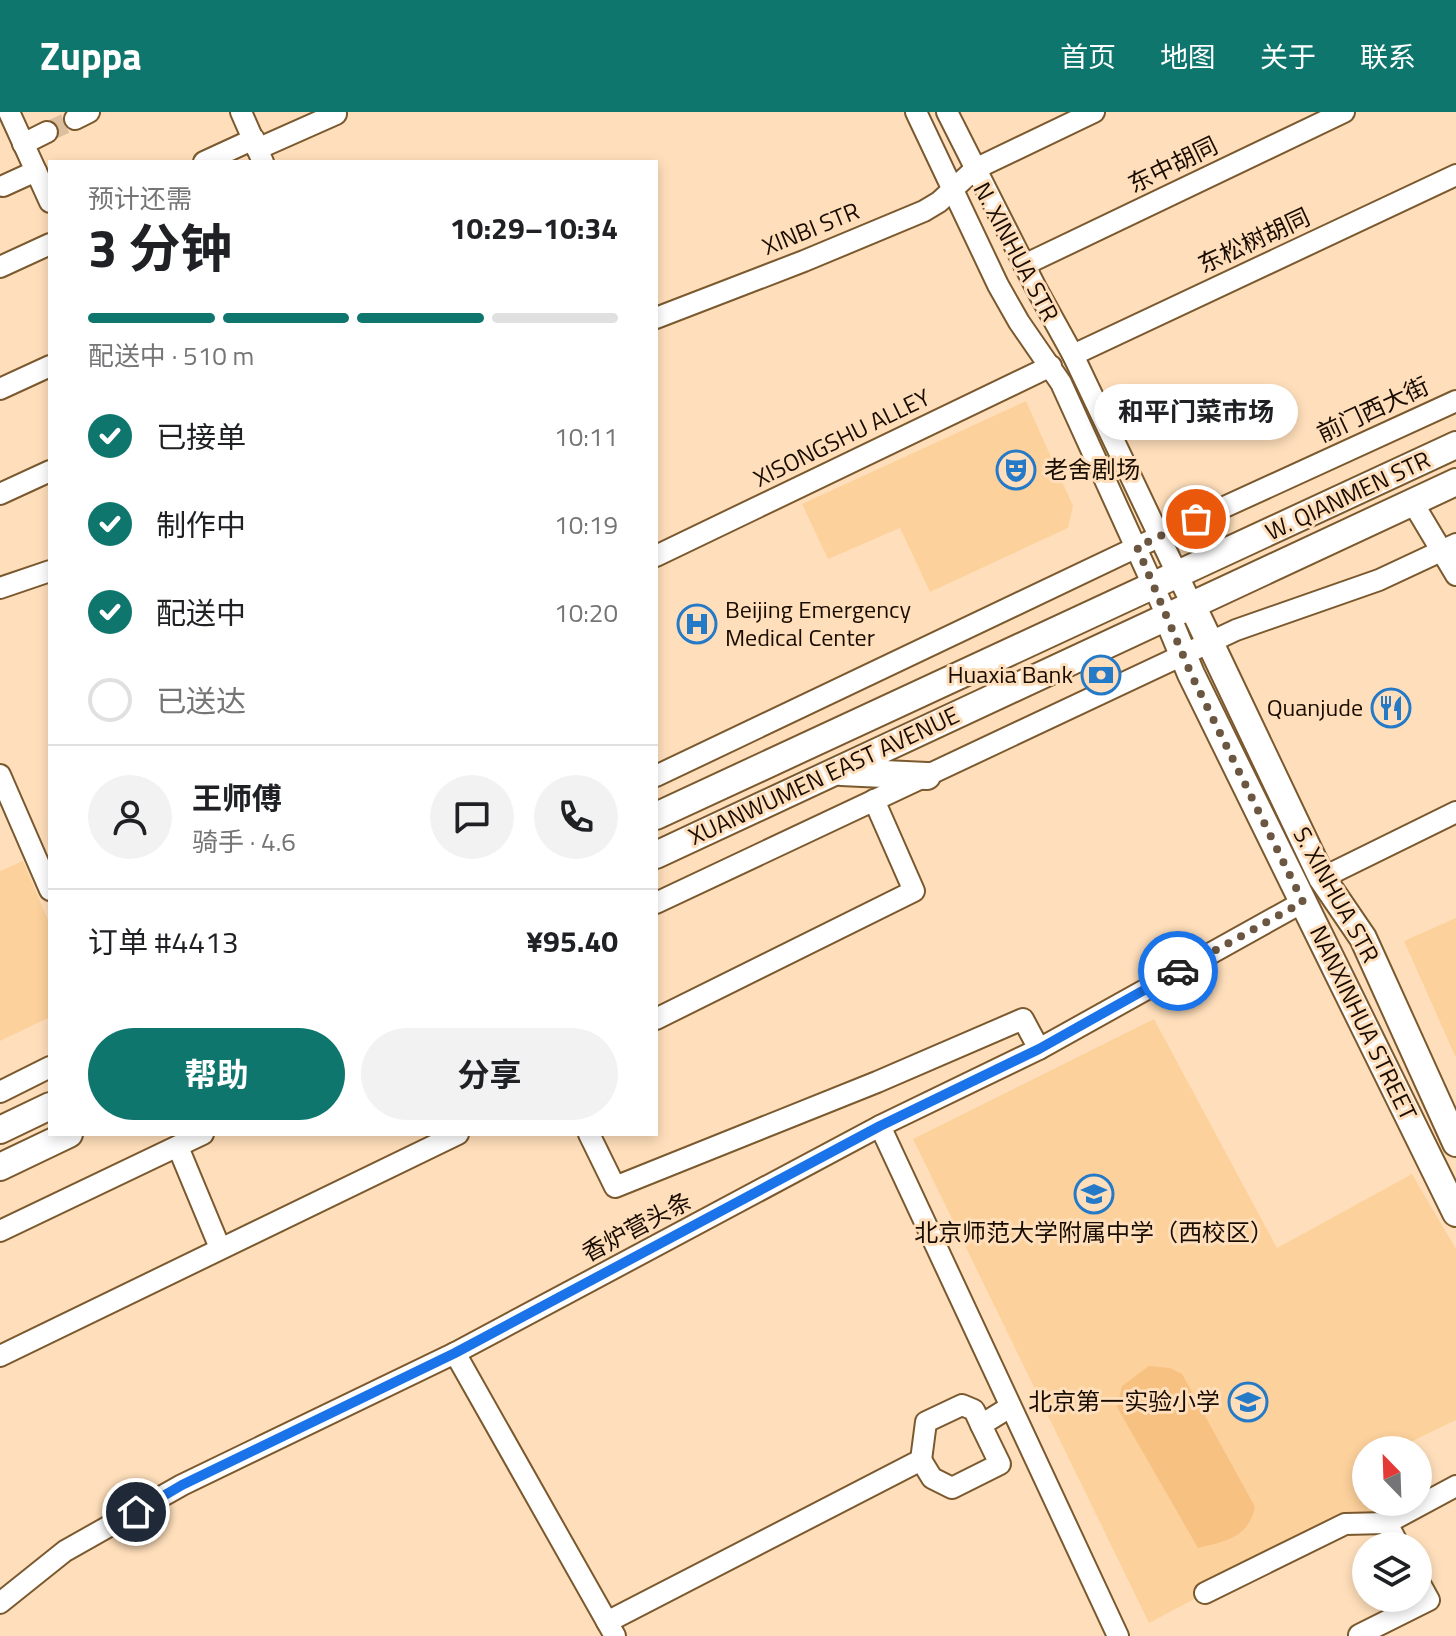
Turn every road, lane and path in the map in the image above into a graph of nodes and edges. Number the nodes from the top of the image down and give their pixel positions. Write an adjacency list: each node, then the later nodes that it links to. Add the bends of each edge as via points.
1 (9, 112): 9 (street)
2 (241, 112): 10 (street)
3 (916, 112): 16 (street, N. XINHUA STR)
4 (947, 112): 12 (street)
5 (1094, 112): 12 (street, XINBI STR)
6 (1344, 112): 19 (street, 东中胡同)
7 (336, 114): 10 (street)
8 (47, 132): 9 (street)
9 (23, 144): 13 (street)
10 (258, 150): 11 (street)
11 (213, 160)
12 (975, 169): 16 (street, XINBI STR); 19 (street)
13 (36, 171): 15 (street); 17 (street)
14 (1456, 175): 22 (street, 东松树胡同)
15 (3, 186)
16 (953, 188): 21 (street, XINBI STR, via 924,211); 23 (street, N. XINHUA STR, via 998,285)
17 (48, 198)
18 (48, 245): 20 (street)
19 (1024, 265): 22 (street)
20 (0, 267)
21 (658, 317)
22 (1073, 355): 32 (street)
23 (1051, 366): 33 (street, N. XINHUA STR); 35 (street, XISONGSHU ALLEY)
24 (48, 367): 25 (street)
25 (0, 389)
26 (1456, 401): 32 (street, 前门西大街)
27 (1456, 445): 38 (main road, W. QIANMEN STR)
28 (48, 472): 30 (street)
29 (1456, 482): 31 (main road, XUANWUMEN EAST AVENUE)
30 (0, 494)
31 (1413, 503): 34 (street); 40 (main road, XUANWUMEN EAST AVENUE)
32 (1158, 537): 33 (street, 前门西大街); 38 (street)
33 (1137, 547): 38 (street, N. XINHUA STR); 46 (street, 前门西大街)
34 (1449, 548): 37 (street); 42 (street)
35 (658, 555)
36 (48, 572): 39 (street)
37 (1456, 575)
38 (1166, 582): 40 (street); 41 (street); 50 (main road, XUANWUMEN EAST AVENUE)
39 (0, 588)
40 (1192, 605): 41 (main road, XUANWUMEN EAST AVENUE); 42 (main road, S. XINHUA STR)
41 (1167, 616): 43 (main road, NANXINHUA STREET); 44 (main road, XUANWUMEN EAST AVENUE)
42 (1211, 643): 43 (street); 53 (main road, S. XINHUA STR)
43 (1184, 656): 47 (street); 55 (main road, NANXINHUA STREET)
44 (838, 772): 47 (main road); 51 (main road, XUANWUMEN EAST AVENUE)
45 (0, 775): 52 (street)
46 (658, 775)
47 (927, 776): 48 (street)
48 (874, 800): 54 (street); 56 (street, via 914,891)
49 (1456, 812): 53 (street)
50 (658, 815)
51 (658, 854)
52 (45, 864)
53 (1322, 878): 67 (main road, S. XINHUA STR, via 1363,938)
54 (658, 902)
55 (1303, 902): 57 (street, 香炉营头条); 70 (main road, NANXINHUA STREET)
56 (658, 1018)
57 (1039, 1049): 61 (street, 香炉营头条); 66 (street, via 1023,1019 615,1187)
58 (48, 1068): 59 (street)
59 (0, 1092)
60 (48, 1107): 62 (main road)
61 (880, 1126): 73 (street, 香炉营头条); 75 (street)
62 (0, 1130)
63 (65, 1136): 69 (main road)
64 (199, 1136): 68 (street)
65 (454, 1136): 72 (street)
66 (590, 1136)
67 (1456, 1143)
68 (178, 1147): 71 (street); 72 (street)
69 (0, 1167)
70 (1456, 1213)
71 (0, 1231)
72 (220, 1248): 74 (street)
73 (455, 1353): 82 (street, 香炉营头条, via 182,1485 65,1551); 84 (street)
74 (0, 1356)
75 (1010, 1407): 76 (street); 86 (street)
76 (981, 1425): 77 (street, via 974,1410 962,1405 926,1422); 77 (street, via 1000,1464 986,1473 952,1488 932,1478)
77 (921, 1460): 84 (street)
78 (1456, 1486): 79 (street)
79 (1387, 1523): 80 (street); 81 (street, via 1345,1524)
80 (1392, 1532)
81 (1205, 1593)
82 (0, 1603)
83 (1405, 1612): 85 (street)
84 (611, 1629)
85 (1359, 1635)
86 (1118, 1636)

